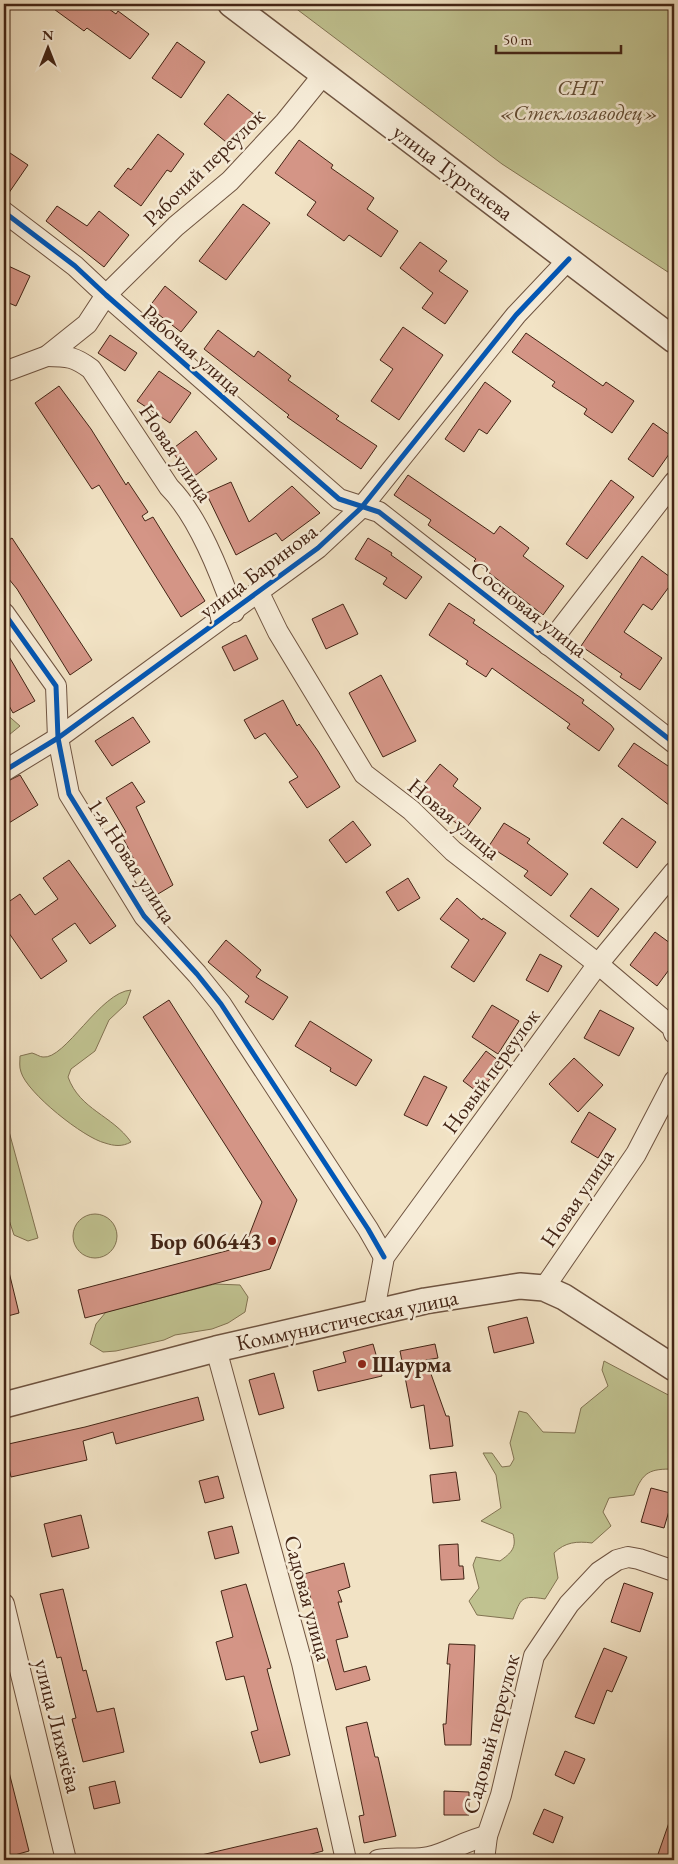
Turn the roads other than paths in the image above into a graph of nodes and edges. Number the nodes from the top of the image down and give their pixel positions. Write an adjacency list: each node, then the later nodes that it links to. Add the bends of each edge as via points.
1 (231, 4): 2 (street, улица Тургенева)
2 (324, 75): 4 (street, улица Тургенева); 5 (street, Рабочий переулок, via 230,181 176,226)
3 (4, 212): 5 (street, Рабочая улица)
4 (568, 259): 6 (street, улица Тургенева); 10 (street, улица Баринова, via 516,315)
5 (109, 292): 7 (street, Рабочий переулок, via 87,324); 10 (street, Рабочая улица, via 339,499)
6 (674, 340)
7 (47, 356): 8 (street); 12 (street, Новая улица, via 77,359 92,369 169,487 182,500 222,578)
8 (4, 372)
9 (674, 482): 14 (street)
10 (361, 508): 11 (street, улица Баринова, via 318,548); 14 (street, Сосновая улица, via 379,512)
11 (259, 593): 12 (street, улица Баринова); 19 (street, Новая улица, via 278,632 364,774 411,810 453,851)
12 (234, 612): 15 (street, улица Баринова)
13 (4, 613): 15 (street, 1-я Новая улица, via 56,686)
14 (548, 645): 16 (street, Сосновая улица)
15 (58, 738): 17 (street, улица Баринова); 22 (street, 1-я Новая улица, via 69,794 139,908 221,1004)
16 (674, 742)
17 (4, 771)
18 (674, 872): 19 (street, Новый переулок)
19 (598, 964): 20 (street, Новая улица, via 672,1027); 22 (street, Новый переулок)
20 (674, 1033)
21 (674, 1081): 23 (street, Новая улица, via 636,1154)
22 (384, 1258): 24 (street, Новый переулок)
23 (544, 1288): 24 (street, Коммунистическая улица, via 490,1289); 26 (street, Коммунистическая улица, via 588,1310)
24 (374, 1311): 25 (street, Коммунистическая улица)
25 (216, 1349): 27 (street, Коммунистическая улица); 33 (street, Садовая улица, via 302,1664)
26 (674, 1368)
27 (4, 1405)
28 (674, 1571): 31 (street, Садовый переулок, via 639,1559 617,1560 599,1572 569,1604 534,1656 501,1795)
29 (4, 1604): 30 (street, улица Лихачёва)
30 (12, 1676): 32 (street, улица Лихачёва)
31 (487, 1836): 34 (street, via 430,1857); 35 (street, Садовый переулок)
32 (66, 1860)
33 (346, 1860)
34 (378, 1860)
35 (484, 1860)

